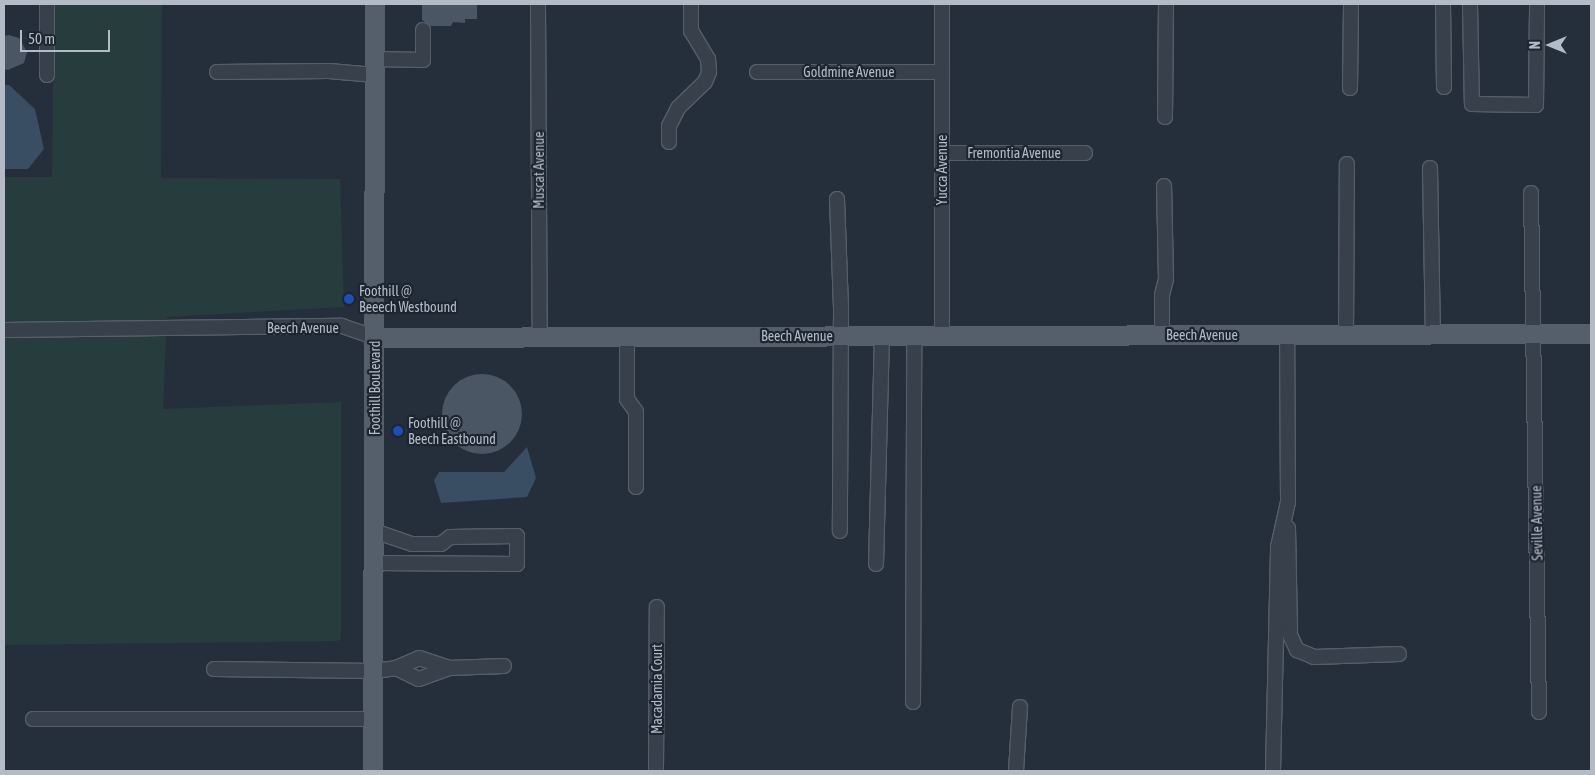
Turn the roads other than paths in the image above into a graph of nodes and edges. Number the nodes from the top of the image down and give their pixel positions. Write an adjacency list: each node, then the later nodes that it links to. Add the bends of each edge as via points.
1 (47, 4): 16 (street)
2 (375, 4): 12 (main road, Foothill Boulevard)
3 (538, 4): 39 (street, Muscat Avenue)
4 (691, 4): 20 (street, via 692,31 708,59 709,72 705,82 678,108 669,126)
5 (942, 4): 15 (street, Yucca Avenue)
6 (1166, 4): 19 (street)
7 (1350, 4): 18 (street)
8 (1444, 4): 17 (street)
9 (1470, 4): 10 (street, via 1472,104 1536,105)
10 (1537, 4)
11 (422, 30): 12 (street, via 422,60)
12 (375, 67): 13 (street, via 329,71); 41 (main road, Foothill Boulevard)
13 (217, 72)
14 (757, 72): 15 (street, Goldmine Avenue)
15 (942, 72): 21 (street, Yucca Avenue)
16 (47, 75)
17 (1444, 86)
18 (1350, 88)
19 (1165, 117)
20 (669, 142)
21 (942, 153): 22 (street, Fremontia Avenue); 38 (street, Yucca Avenue)
22 (1085, 154)
23 (1347, 164): 34 (street)
24 (1430, 168): 29 (street)
25 (1164, 186): 32 (street, via 1166,279 1162,295)
26 (1532, 193): 30 (street, Seville Avenue)
27 (837, 199): 35 (street)
28 (4, 330): 41 (street, Beech Avenue, via 342,326)
29 (1433, 334): 30 (main road, Beech Avenue); 34 (main road, Beech Avenue)
30 (1534, 334): 31 (main road, Beech Avenue); 57 (street, Seville Avenue)
31 (1591, 334)
32 (1162, 335): 33 (main road, Beech Avenue); 38 (main road, Beech Avenue)
33 (1287, 335): 34 (main road, Beech Avenue); 43 (street)
34 (1346, 335)
35 (840, 336): 36 (main road, Beech Avenue); 40 (main road, Beech Avenue); 45 (street)
36 (882, 336): 37 (main road, Beech Avenue); 47 (street)
37 (914, 336): 38 (main road, Beech Avenue); 55 (street)
38 (942, 336)
39 (540, 337): 40 (main road, Beech Avenue); 41 (main road, Beech Avenue)
40 (627, 337): 42 (street, via 627,399 636,412)
41 (376, 338): 44 (main road, Foothill Boulevard)
42 (636, 487)
43 (1288, 502): 49 (street, via 1290,635 1297,650 1314,657); 63 (street, via 1278,546)
44 (374, 531): 46 (main road, Foothill Boulevard); 46 (street, via 412,544 441,544 450,537 517,536 517,564)
45 (840, 531)
46 (374, 563): 54 (main road, Foothill Boulevard)
47 (876, 564)
48 (657, 607): 61 (street, Macadamia Court)
49 (1399, 654)
50 (504, 666): 52 (street)
51 (396, 668): 52 (street, via 419,658); 52 (street, via 419,679); 54 (street)
52 (449, 668)
53 (214, 669): 54 (street)
54 (373, 671): 59 (main road, Foothill Boulevard)
55 (913, 702)
56 (1020, 707): 62 (street)
57 (1539, 712)
58 (32, 719): 59 (street)
59 (373, 719): 60 (main road, Foothill Boulevard)
60 (373, 771)
61 (656, 771)
62 (1016, 771)
63 (1273, 771)

